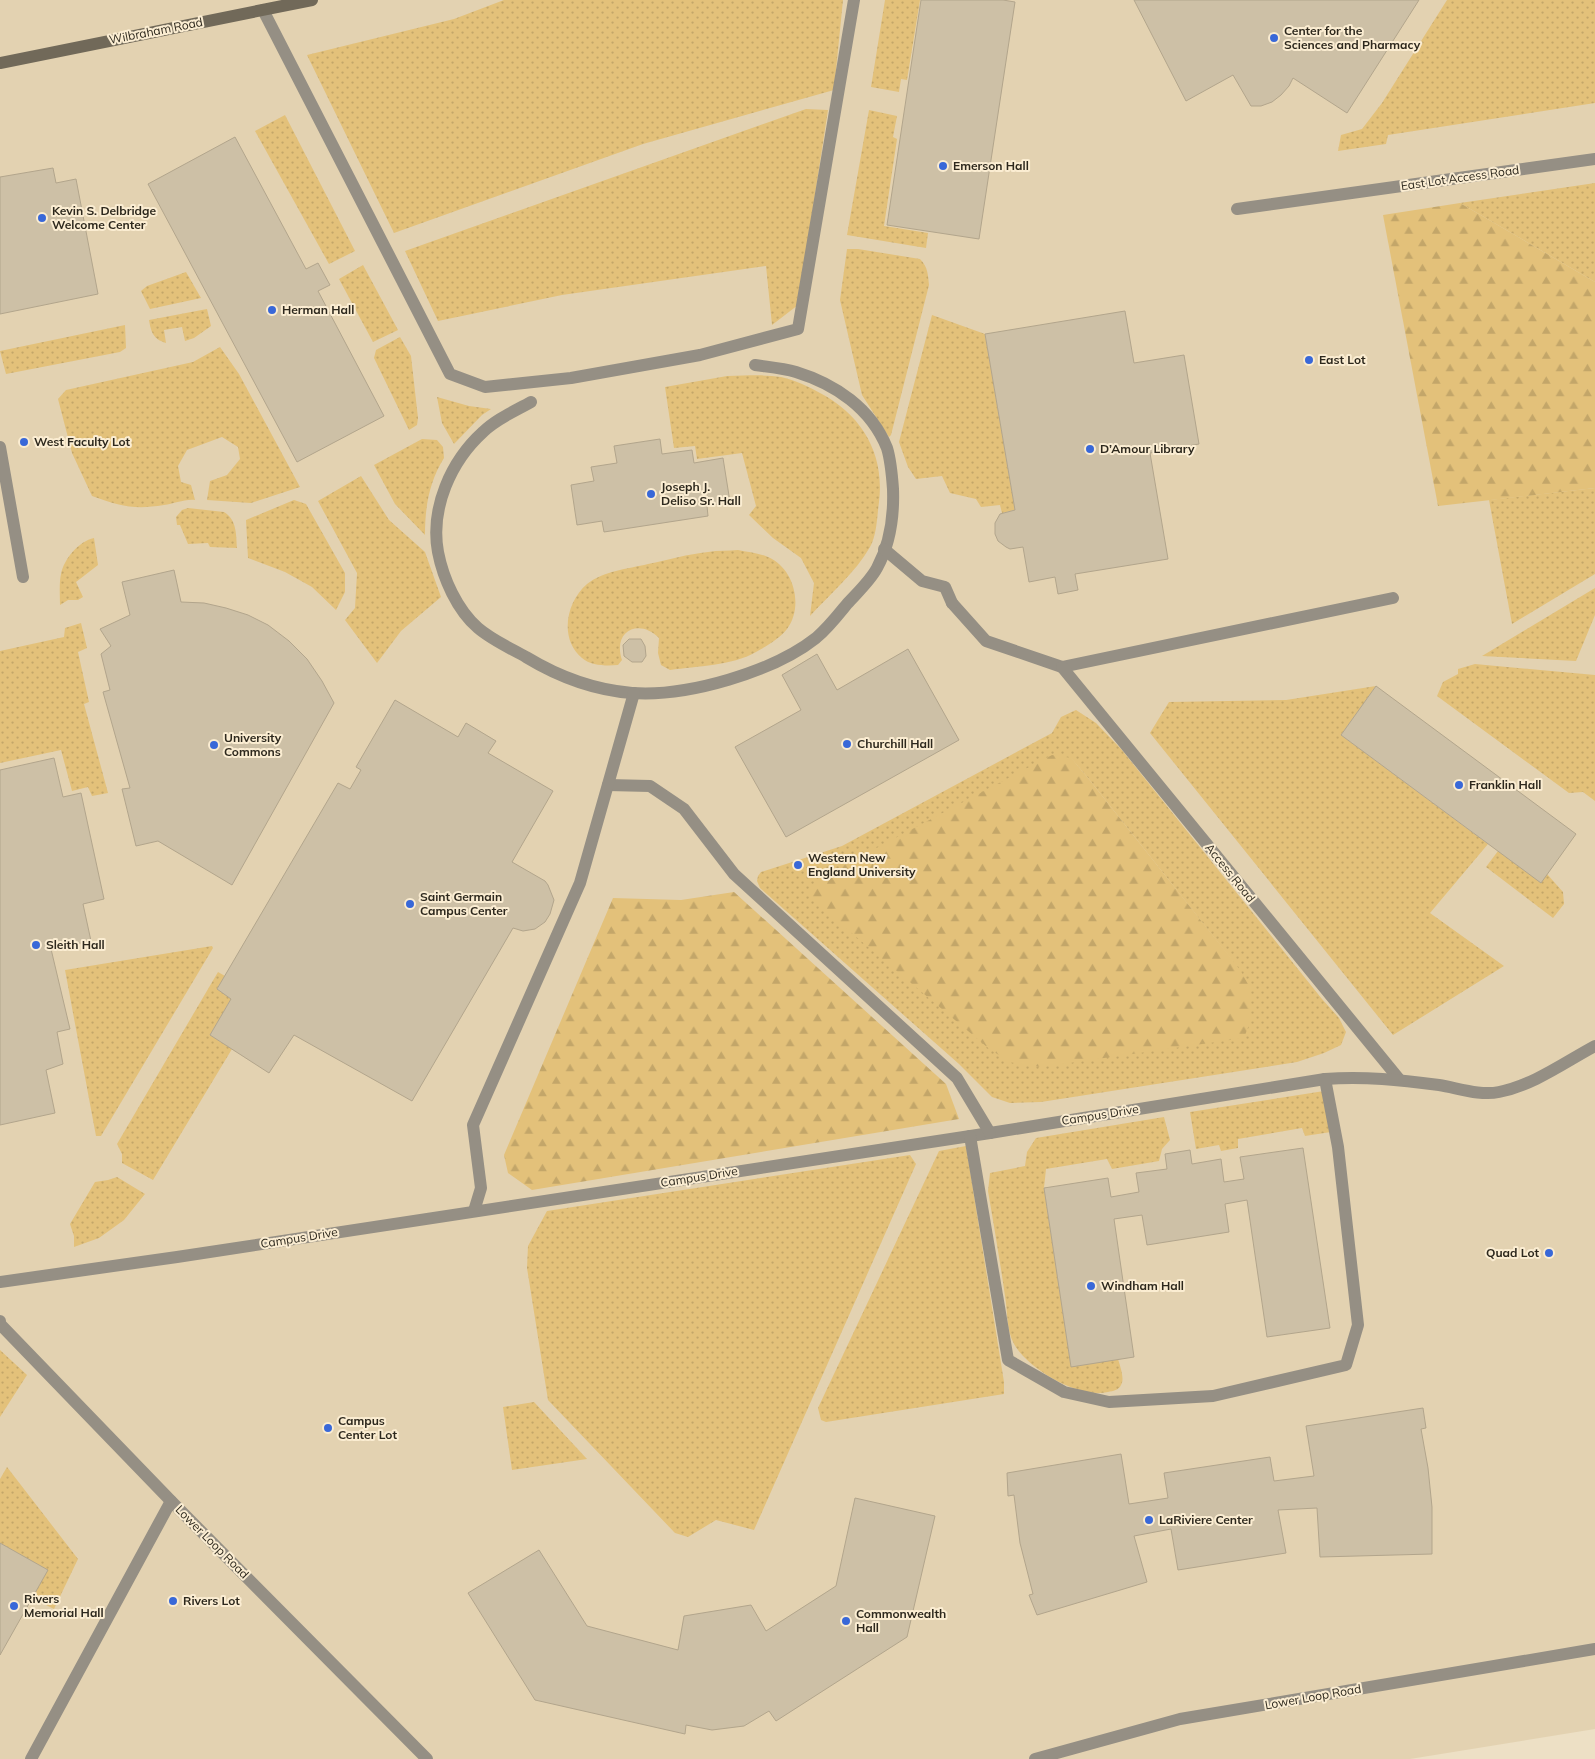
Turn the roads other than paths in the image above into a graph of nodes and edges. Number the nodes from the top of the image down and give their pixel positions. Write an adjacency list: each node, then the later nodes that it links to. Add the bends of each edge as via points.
1 (312, 0): 3 (main road, Wilbraham Road)
2 (854, 0): 3 (street, via 798,329 700,355 571,378 485,387 450,374)
3 (263, 10): 4 (main road, Wilbraham Road)
4 (0, 62)
5 (1595, 158): 6 (street, East Lot Access Road)
6 (1237, 209)
7 (755, 365): 10 (street, via 793,371 837,389 868,417 887,450 891,469 894,510)
8 (531, 402): 14 (street, via 485,430 455,468 437,517 436,536 442,566 455,598 476,626 488,635 568,679)
9 (0, 447): 11 (street)
10 (884, 550): 13 (street, via 922,581 945,588 952,603 986,641); 14 (street, via 876,570 833,621 795,652 746,674 714,683)
11 (23, 577)
12 (1393, 598): 13 (street)
13 (1062, 668): 18 (street, Access Road)
14 (634, 693): 15 (street)
15 (608, 785): 19 (street, via 650,786 684,809 734,874 957,1078); 21 (street, via 580,882 473,1125 481,1188)
16 (1595, 1046): 18 (street, Campus Drive, via 1532,1081 1497,1093)
17 (1325, 1080): 18 (street, Campus Drive); 19 (street, Campus Drive); 20 (street, via 1338,1147 1358,1325 1346,1366 1213,1396 1109,1402 1064,1392 1008,1360)
18 (1399, 1080)
19 (990, 1133): 20 (street, Campus Drive)
20 (970, 1136): 21 (street, Campus Drive)
21 (474, 1210): 22 (street, Campus Drive)
22 (0, 1282)
23 (0, 1321): 24 (street, Lower Loop Road)
24 (172, 1501): 26 (street); 27 (street, Lower Loop Road)
25 (1595, 1649): 28 (street, Lower Loop Road, via 1180,1719)
26 (31, 1759)
27 (427, 1759)
28 (1035, 1759)

